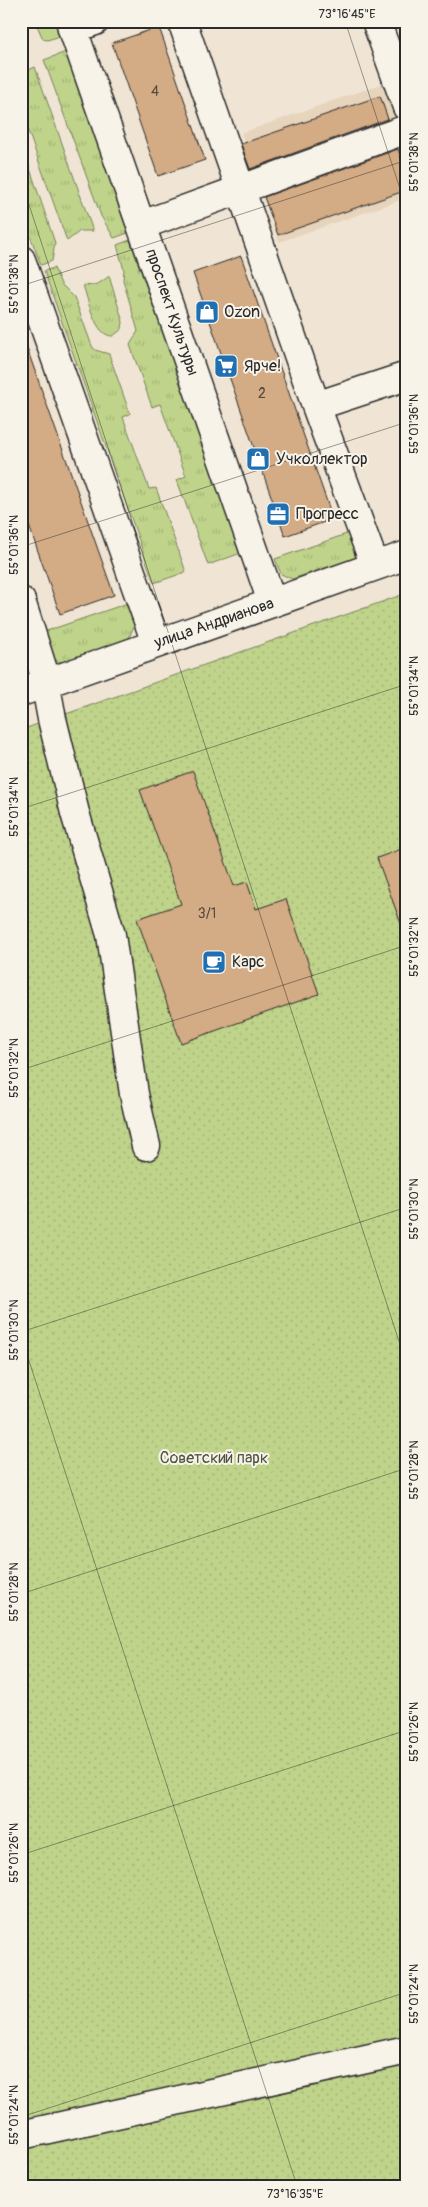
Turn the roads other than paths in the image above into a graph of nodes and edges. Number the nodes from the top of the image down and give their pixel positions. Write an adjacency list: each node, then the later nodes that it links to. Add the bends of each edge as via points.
1 (182, 21): 6 (street)
2 (376, 21): 4 (street)
3 (79, 24): 7 (street, проспект Культуры)
4 (407, 107)
5 (407, 129): 6 (street)
6 (242, 189): 7 (street); 10 (street)
7 (142, 225): 14 (street, проспект Культуры)
8 (23, 271): 15 (street)
9 (407, 376): 10 (street)
10 (316, 406): 12 (street)
11 (407, 555): 12 (street, улица Андрианова)
12 (375, 566): 14 (street, улица Андрианова)
13 (21, 601): 16 (street, via 44,670)
14 (272, 602): 15 (street, улица Андрианова)
15 (156, 643): 16 (street, улица Андрианова)
16 (33, 688): 17 (street, via 111,934 134,1094)
17 (146, 1146)
18 (407, 2050): 19 (street)
19 (21, 2135)

